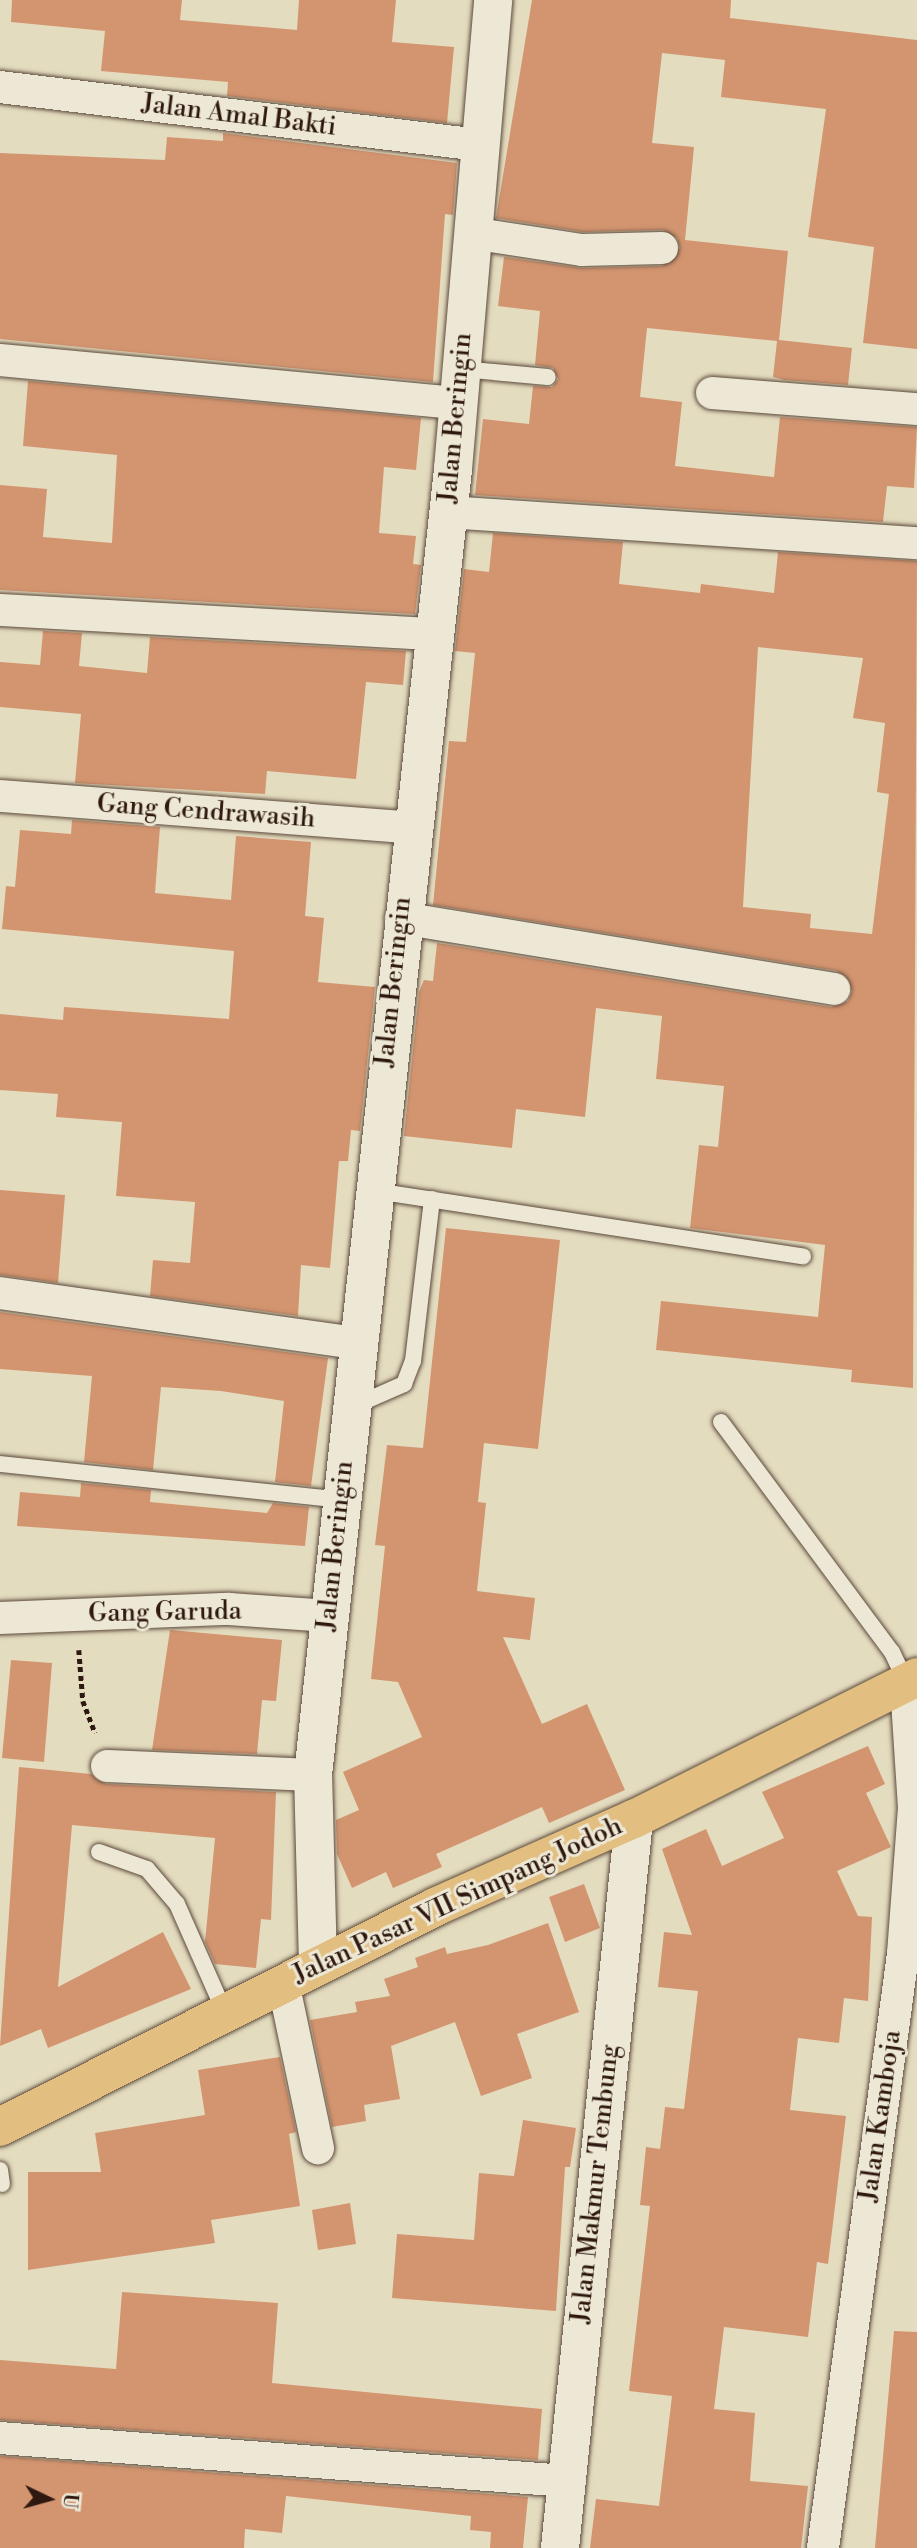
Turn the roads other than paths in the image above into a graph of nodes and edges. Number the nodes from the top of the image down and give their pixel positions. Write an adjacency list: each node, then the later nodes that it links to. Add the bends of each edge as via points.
1 (493, 0): 3 (street, Jalan Beringin)
2 (0, 87): 3 (street, Jalan Amal Bakti)
3 (477, 145): 4 (street, Jalan Beringin)
4 (471, 233): 5 (street, via 582,250); 8 (street, Jalan Beringin)
5 (662, 248)
6 (0, 360): 8 (street)
7 (548, 377): 8 (lane)
8 (459, 386): 11 (street, Jalan Beringin)
9 (712, 393): 10 (street)
10 (917, 409)
11 (447, 512): 12 (street); 14 (street, Jalan Beringin)
12 (917, 543)
13 (0, 610): 14 (street)
14 (436, 634): 16 (street, Jalan Beringin)
15 (0, 796): 16 (street, Gang Cendrawasih)
16 (412, 828): 17 (street, Jalan Beringin)
17 (401, 918): 18 (street); 19 (street, Jalan Beringin)
18 (834, 989)
19 (373, 1190): 20 (lane); 23 (street, Jalan Beringin)
20 (432, 1199): 21 (lane); 24 (lane, via 413,1360 404,1384)
21 (803, 1256)
22 (0, 1293): 23 (street)
23 (357, 1343): 24 (street, Jalan Beringin)
24 (351, 1407): 27 (street, Jalan Beringin)
25 (721, 1422): 30 (lane)
26 (0, 1464): 27 (lane)
27 (342, 1500): 28 (street, Jalan Beringin)
28 (329, 1616): 29 (street, Gang Garuda, via 229,1609); 32 (street, Jalan Beringin)
29 (0, 1618)
30 (912, 1680): 33 (main road, Jalan Pasar VII Simpang Jodoh); 43 (street, Jalan Kamboja, via 914,1808 903,1954)
31 (107, 1766): 32 (street)
32 (313, 1776): 35 (street, Jalan Beringin)
33 (634, 1819): 35 (main road, Jalan Pasar VII Simpang Jodoh); 41 (street, Jalan Makmur Tembung)
34 (99, 1852): 37 (lane, via 147,1869 177,1904)
35 (318, 1964): 36 (main road, Jalan Pasar VII Simpang Jodoh)
36 (283, 1983): 37 (main road, Jalan Pasar VII Simpang Jodoh); 39 (street)
37 (225, 2013): 38 (main road, Jalan Pasar VII Simpang Jodoh)
38 (0, 2127)
39 (318, 2148)
40 (0, 2438): 41 (street)
41 (566, 2481): 42 (street, Jalan Makmur Tembung)
42 (560, 2548)
43 (823, 2548)

